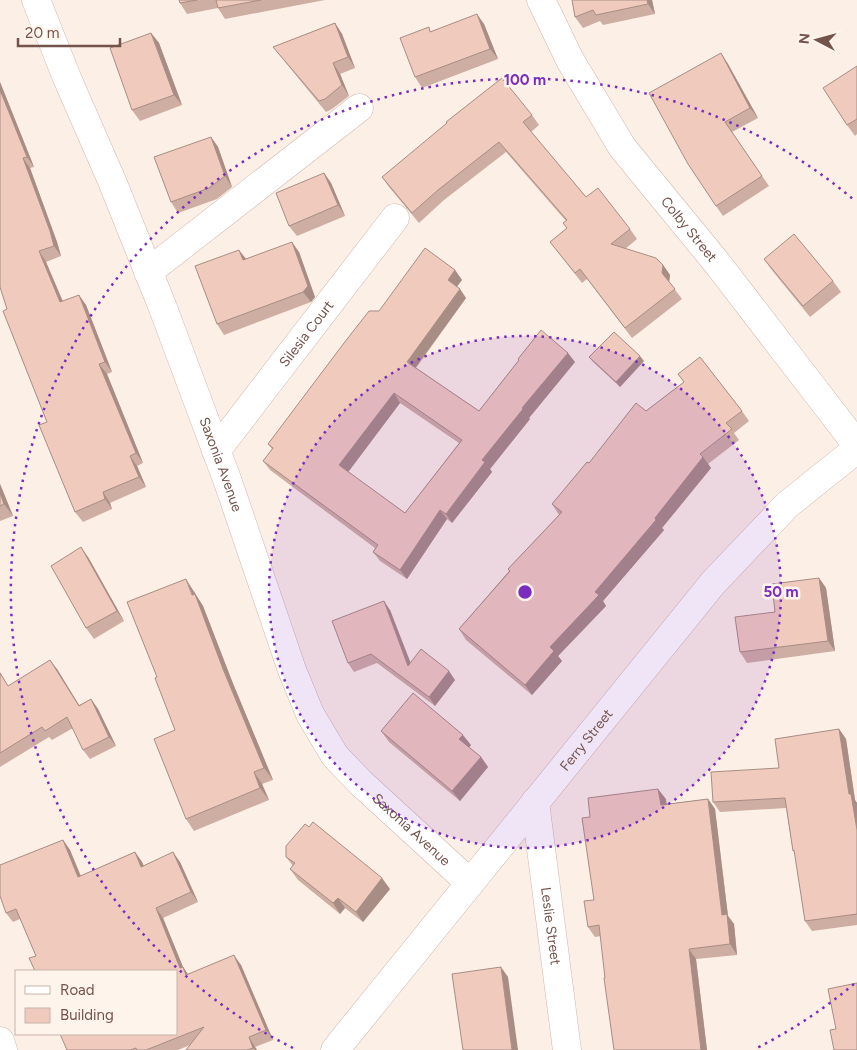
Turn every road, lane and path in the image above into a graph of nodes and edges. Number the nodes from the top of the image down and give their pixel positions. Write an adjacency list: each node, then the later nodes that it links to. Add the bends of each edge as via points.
1 (36, 0): 5 (street, Saxonia Avenue)
2 (542, 0): 6 (street, Colby Street, via 570,60 622,147 717,263)
3 (359, 108): 5 (street)
4 (395, 218): 7 (street, Silesia Court)
5 (148, 272): 7 (street, Saxonia Avenue)
6 (857, 447): 8 (street, Ferry Street, via 787,506 713,583)
7 (216, 451): 9 (street, Saxonia Avenue, via 310,714 335,756)
8 (535, 802): 9 (street, Ferry Street); 13 (street, Leslie Street)
9 (470, 883): 12 (street, Ferry Street)
10 (0, 1041): 11 (street)
11 (4, 1050)
12 (335, 1050)
13 (567, 1050)

